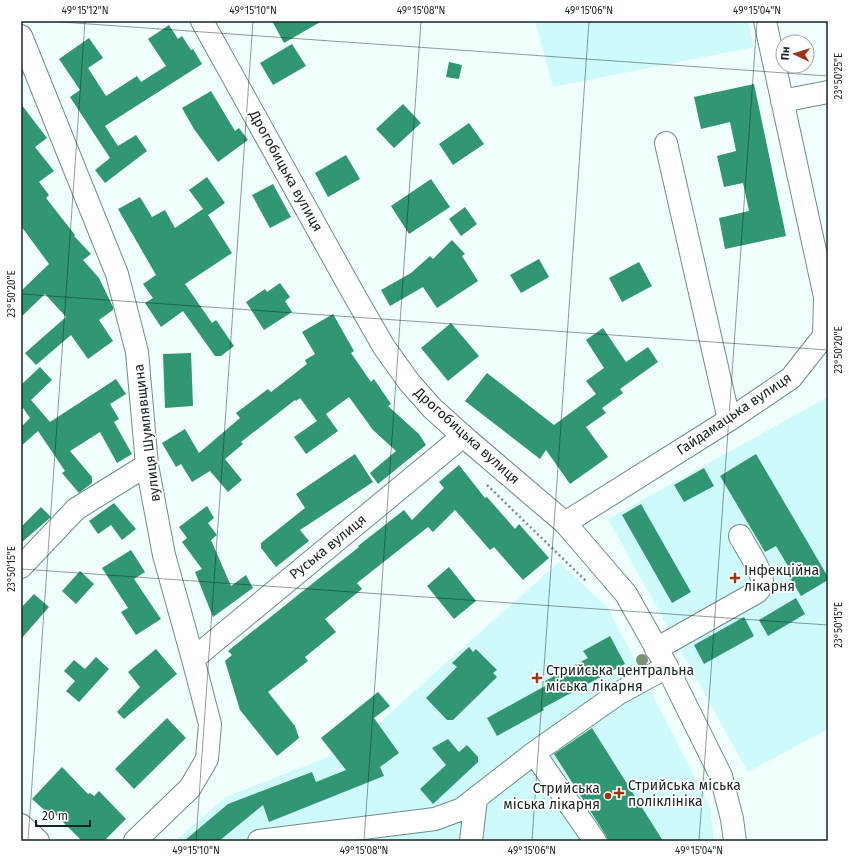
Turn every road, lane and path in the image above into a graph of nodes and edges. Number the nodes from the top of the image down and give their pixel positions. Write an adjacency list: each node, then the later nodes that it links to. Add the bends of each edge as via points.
1 (202, 21): 9 (street, Дрогобицька вулиця, via 384,347 432,408)
2 (765, 21): 5 (street, Гайдамацька вулиця)
3 (21, 36): 10 (street, вулиця Шумлявщина, via 117,274 137,352)
4 (828, 92): 5 (street)
5 (782, 101): 7 (street, Гайдамацька вулиця, via 824,297)
6 (666, 143): 8 (street)
7 (826, 334): 8 (street, Гайдамацька вулиця, via 791,378)
8 (729, 420): 12 (street, Гайдамацька вулиця)
9 (463, 436): 12 (street, Дрогобицька вулиця); 17 (street, Руська вулиця)
10 (148, 465): 14 (street, via 76,509); 17 (street, вулиця Шумлявщина, via 164,555)
11 (483, 481): 15 (path)
12 (565, 523): 16 (street, Дрогобицька вулиця, via 626,594)
13 (740, 536): 16 (street, via 762,576 762,584 757,592)
14 (21, 567)
15 (592, 587)
16 (656, 648): 18 (street, Дрогобицька вулиця)
17 (194, 659): 23 (street, вулиця Шумлявщина, via 210,724 207,760 190,788)
18 (667, 667): 19 (street, via 620,693); 27 (street, Дрогобицька вулиця, via 721,776)
19 (534, 753): 20 (street); 26 (street)
20 (471, 818): 24 (street, via 435,819); 25 (street)
21 (21, 825): 22 (street)
22 (38, 841)
23 (135, 841)
24 (259, 841)
25 (488, 841)
26 (595, 841)
27 (735, 841)

